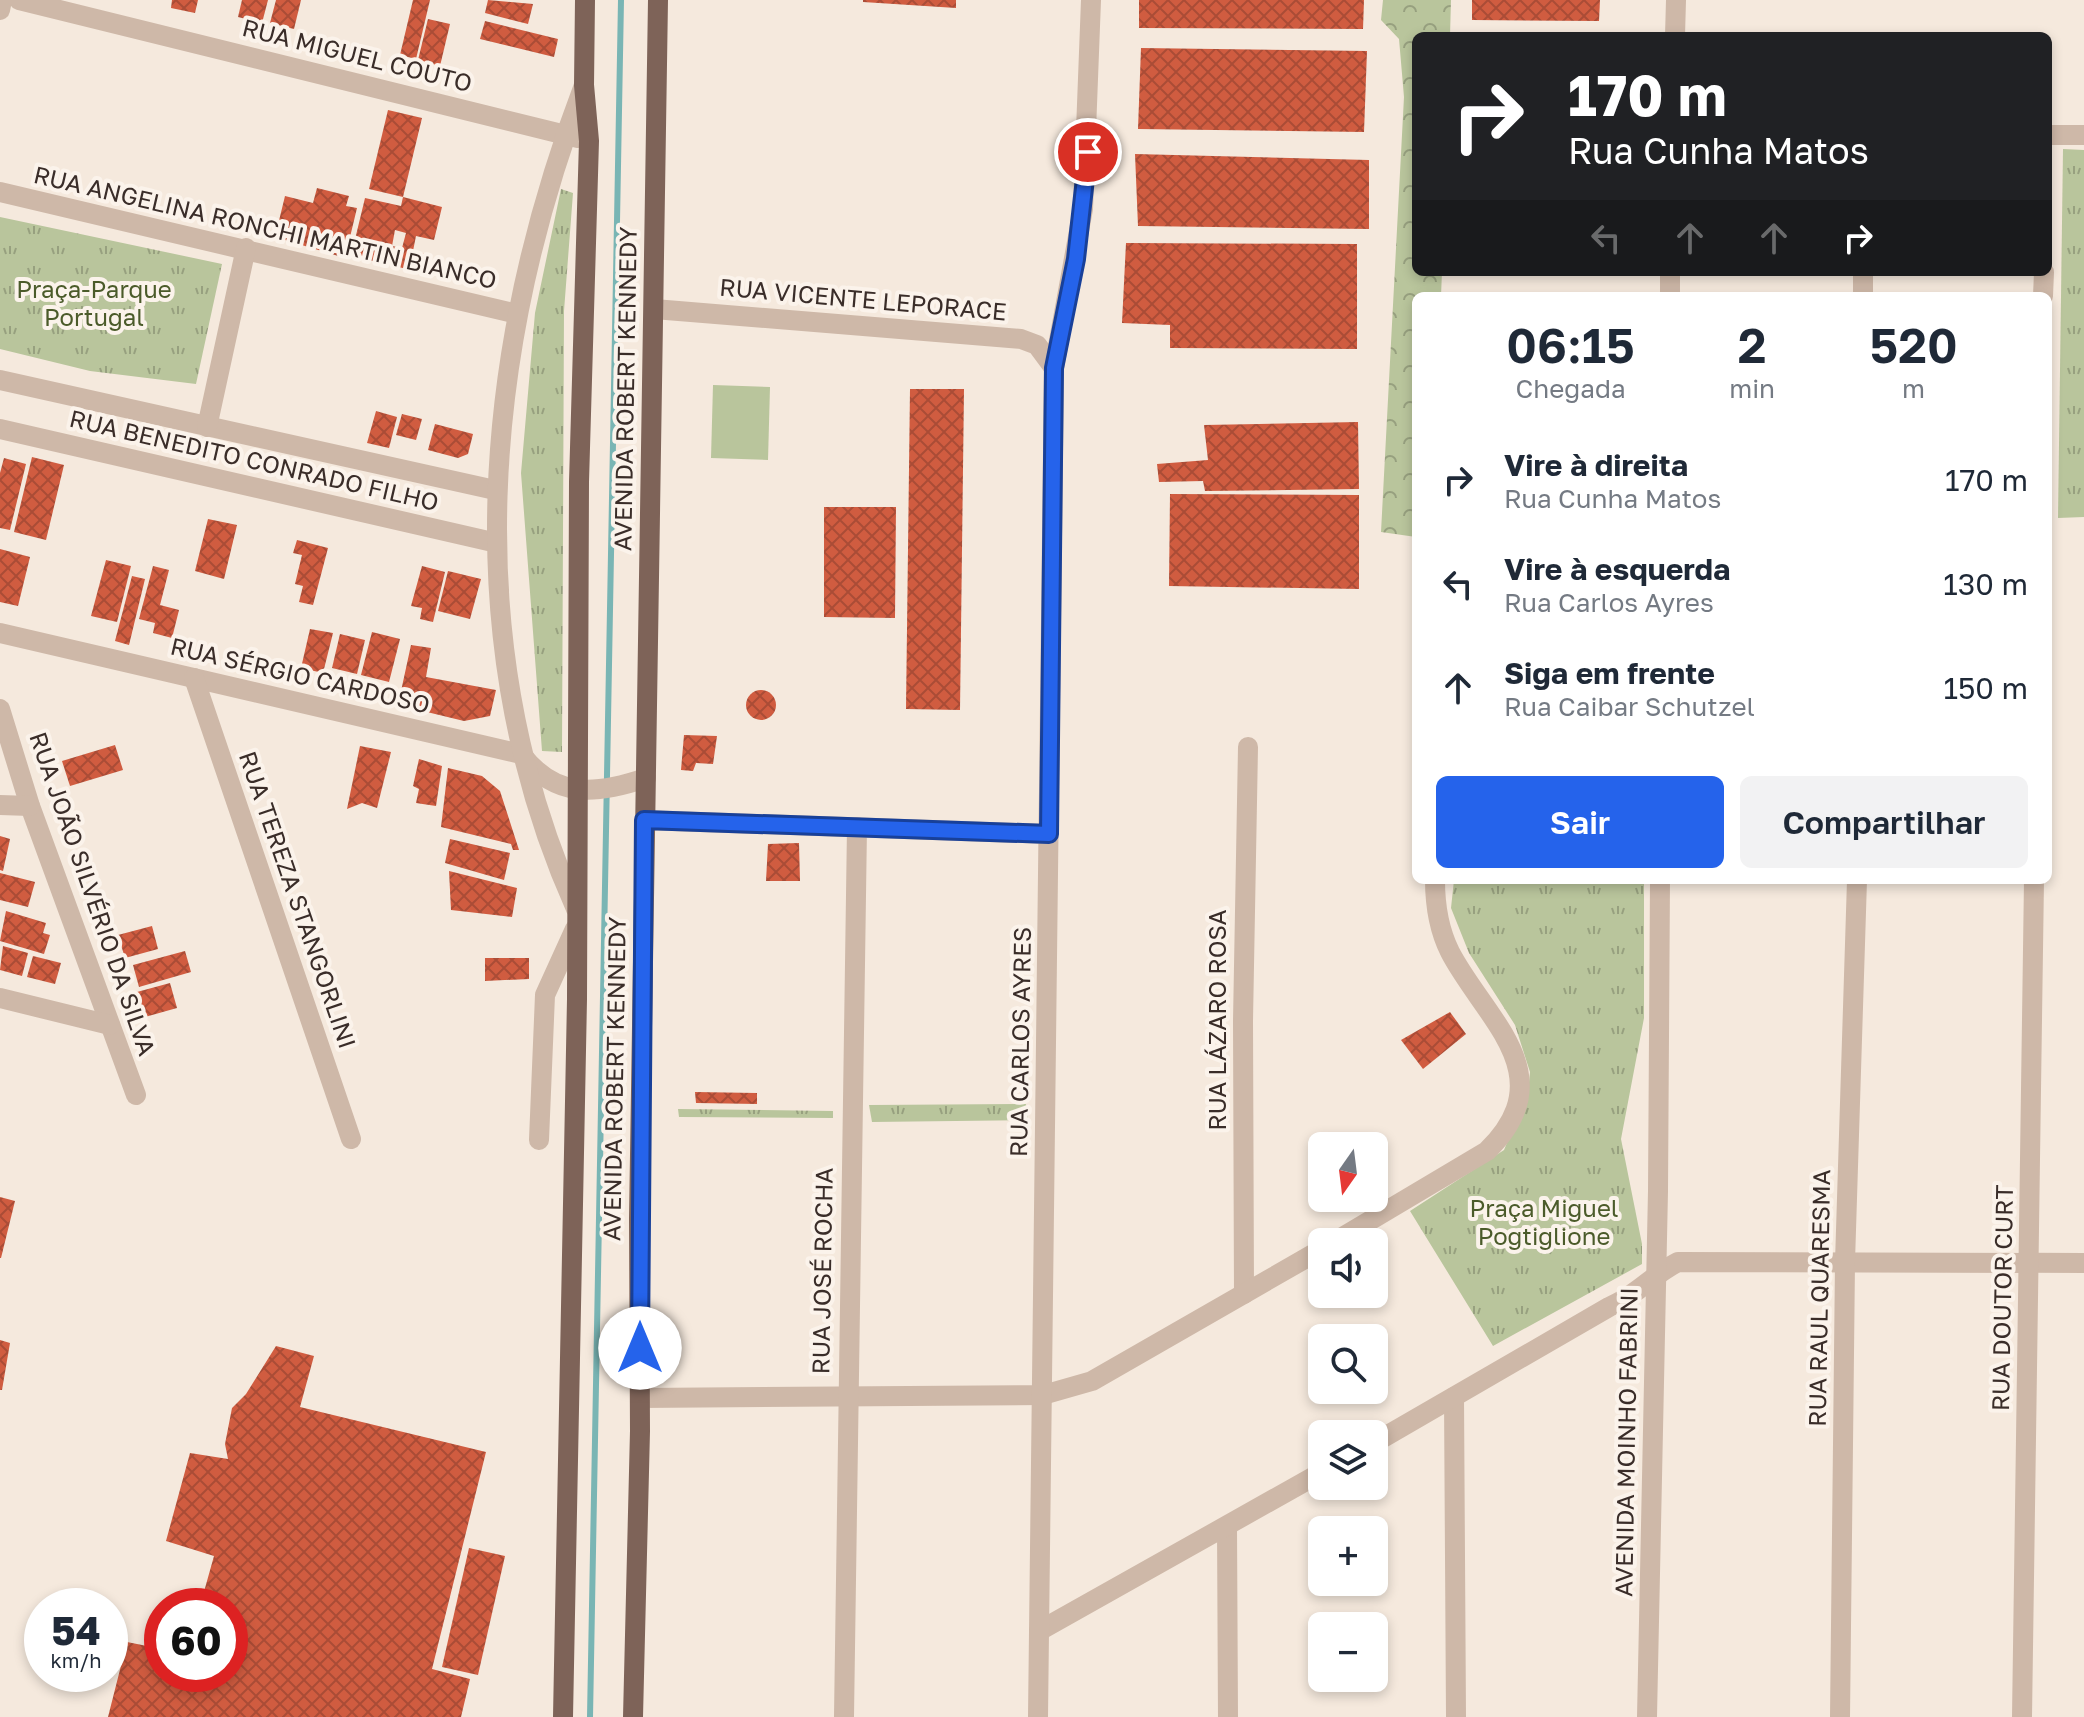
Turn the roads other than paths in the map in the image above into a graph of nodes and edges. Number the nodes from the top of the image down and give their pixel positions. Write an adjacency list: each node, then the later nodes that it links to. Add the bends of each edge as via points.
1 (2, 0): 7 (street)
2 (19, 0): 10 (street, RUA MIGUEL COUTO)
3 (585, 0): 9 (main road, AVENIDA ROBERT KENNEDY)
4 (658, 0): 16 (main road, AVENIDA ROBERT KENNEDY)
5 (1091, 0): 18 (street, RUA CARLOS AYRES, via 1083,209)
6 (1676, 0): 8 (street)
7 (0, 10)
8 (1675, 32)
9 (584, 85): 10 (street, AVENIDA ROBERT KENNEDY); 13 (main road, AVENIDA ROBERT KENNEDY)
10 (565, 135): 13 (street, RUA MIGUEL COUTO); 17 (street, AVENIDA ROBERT KENNEDY)
11 (2052, 135): 12 (street)
12 (2084, 135)
13 (589, 141): 30 (main road, AVENIDA ROBERT KENNEDY, via 579,482)
14 (0, 192): 15 (street, RUA ANGELINA RONCHI MARTIN BIANCO)
15 (246, 248): 17 (street, RUA ANGELINA RONCHI MARTIN BIANCO); 20 (street)
16 (654, 309): 18 (street, RUA VICENTE LEPORACE, via 1021,339 1037,345); 29 (main road, AVENIDA ROBERT KENNEDY)
17 (517, 314): 22 (street, AVENIDA ROBERT KENNEDY)
18 (1054, 368): 35 (street, RUA CARLOS AYRES)
19 (0, 380): 20 (street, RUA BENEDITO CONRADO FILHO)
20 (207, 427): 22 (street, RUA BENEDITO CONRADO FILHO)
21 (0, 429): 23 (street, RUA BENEDITO CONRADO FILHO)
22 (495, 490): 23 (street, AVENIDA ROBERT KENNEDY)
23 (497, 543): 28 (street, AVENIDA ROBERT KENNEDY, via 507,667)
24 (0, 633): 25 (street, RUA SÉRGIO CARDOSO)
25 (194, 678): 28 (street, RUA SÉRGIO CARDOSO); 44 (street, RUA TEREZA STANGORLINI)
26 (0, 709): 32 (street, RUA JOÃO SILVÉRIO DA SILVA)
27 (1248, 747): 52 (street, RUA LÁZARO ROSA)
28 (521, 754): 30 (street, via 547,782); 40 (street, AVENIDA ROBERT KENNEDY)
29 (639, 781): 30 (street); 33 (main road, AVENIDA ROBERT KENNEDY)
30 (584, 789): 40 (main road, AVENIDA ROBERT KENNEDY)
31 (0, 805): 32 (street)
32 (30, 806): 42 (street, RUA JOÃO SILVÉRIO DA SILVA)
33 (644, 820): 34 (street); 56 (main road, AVENIDA ROBERT KENNEDY)
34 (857, 827): 35 (street); 53 (street, RUA JOSÉ ROCHA)
35 (1049, 834): 54 (street, RUA CARLOS AYRES)
36 (1435, 884): 46 (street, via 1439,922 1450,952 1512,1047 1519,1080 1513,1115 1505,1134 1487,1151)
37 (1660, 884): 51 (street, AVENIDA MOINHO FABRINI)
38 (1857, 884): 48 (street, RUA RAUL QUARESMA)
39 (2034, 884): 49 (street, RUA DOUTOR CURT)
40 (576, 919): 45 (street, AVENIDA ROBERT KENNEDY, via 545,995); 61 (main road, AVENIDA ROBERT KENNEDY)
41 (0, 998): 42 (street)
42 (110, 1025): 43 (street, RUA JOÃO SILVÉRIO DA SILVA)
43 (136, 1095)
44 (351, 1139)
45 (539, 1140)
46 (1358, 1228)
47 (1308, 1257): 52 (street)
48 (1845, 1262): 49 (street); 51 (street, via 1678,1262); 68 (street, RUA RAUL QUARESMA)
49 (2031, 1263): 50 (street); 69 (street, RUA DOUTOR CURT)
50 (2084, 1263)
51 (1656, 1273): 55 (street, via 1632,1297); 67 (street, AVENIDA MOINHO FABRINI)
52 (1244, 1294): 54 (street, via 1092,1381)
53 (847, 1394): 54 (street); 56 (street); 63 (street, RUA JOSÉ ROCHA)
54 (1043, 1395): 60 (street, RUA CARLOS AYRES)
55 (1454, 1397): 57 (street); 66 (street)
56 (640, 1398): 62 (main road, AVENIDA ROBERT KENNEDY)
57 (1388, 1435)
58 (1308, 1480): 59 (street)
59 (1227, 1527): 60 (street); 65 (street)
60 (1039, 1631): 64 (street, RUA CARLOS AYRES)
61 (563, 1717)
62 (633, 1717)
63 (844, 1717)
64 (1038, 1717)
65 (1228, 1717)
66 (1456, 1717)
67 (1647, 1717)
68 (1840, 1717)
69 (2022, 1717)

